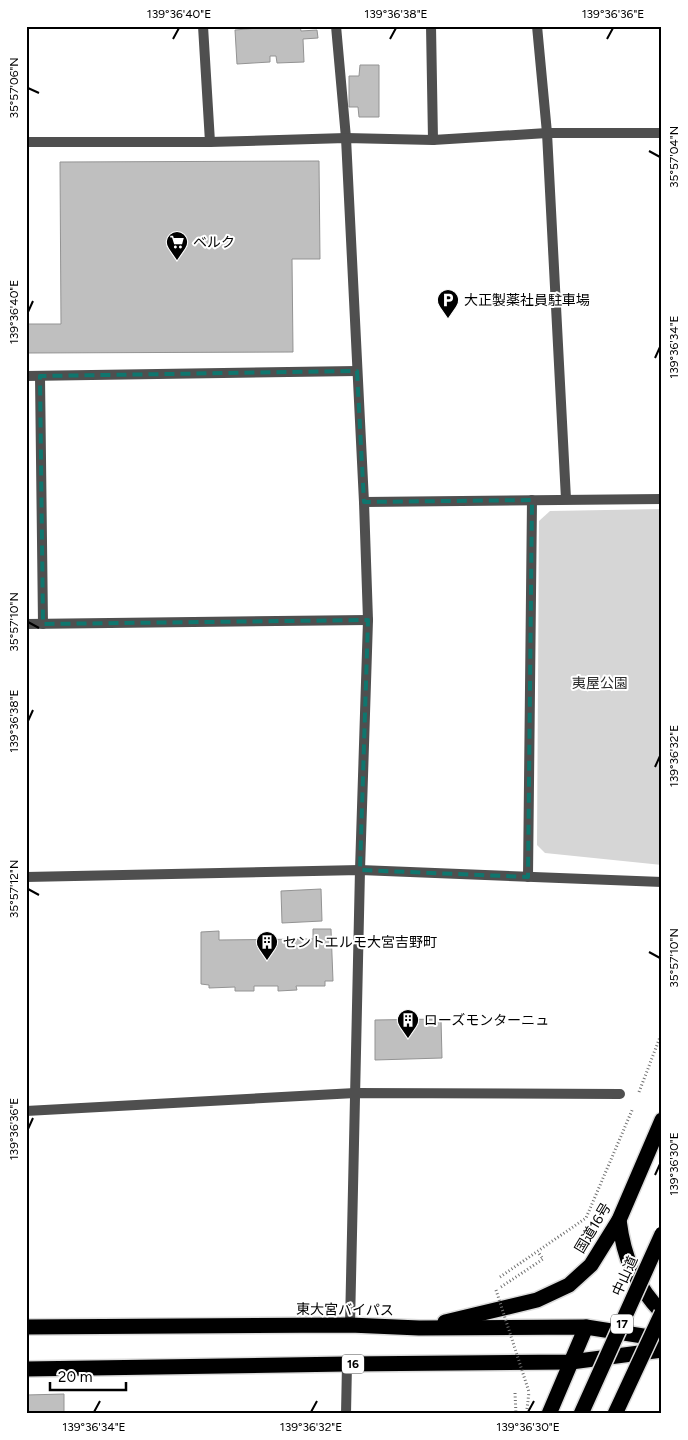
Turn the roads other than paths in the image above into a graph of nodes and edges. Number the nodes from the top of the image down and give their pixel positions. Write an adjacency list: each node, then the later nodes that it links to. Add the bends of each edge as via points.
1 (203, 26): 10 (street)
2 (336, 26): 7 (street)
3 (431, 26): 8 (street)
4 (537, 26): 6 (street)
5 (662, 132): 6 (street)
6 (548, 133): 8 (street); 15 (street)
7 (346, 138): 8 (street); 10 (street); 11 (street)
8 (433, 140)
9 (26, 142): 10 (street)
10 (210, 142)
11 (357, 371): 13 (street); 17 (street)
12 (26, 376): 13 (street)
13 (40, 376): 20 (street)
14 (662, 498): 15 (street)
15 (566, 499): 16 (street)
16 (532, 500): 17 (street); 23 (street)
17 (364, 502): 18 (street)
18 (368, 620): 20 (street); 21 (street)
19 (26, 624): 20 (street)
20 (43, 624)
21 (360, 870): 22 (street); 23 (street); 25 (street)
22 (26, 877)
23 (528, 877): 24 (street)
24 (662, 882)
25 (355, 1093): 26 (street); 27 (street); 32 (street)
26 (620, 1094)
27 (26, 1111)
28 (662, 1120): 29 (highway, 国道16号)
29 (619, 1220): 31 (highway, via 626,1256 637,1281); 35 (highway, 国道16号, via 591,1265 569,1284 537,1300)
30 (662, 1234): 43 (highway, 中山道 / 17, bridge)
31 (662, 1313): 44 (highway, 17, bridge)
32 (350, 1326): 33 (highway, 東大宮バイパス); 35 (highway, 東大宮バイパス)
33 (26, 1327)
34 (586, 1327): 35 (highway, 東大宮バイパス); 36 (highway, 東大宮バイパス); 38 (highway)
35 (419, 1328)
36 (662, 1338)
37 (662, 1350): 38 (highway, 16)
38 (571, 1362): 39 (highway, 16); 42 (highway)
39 (347, 1364): 40 (highway, 16); 41 (street)
40 (26, 1369)
41 (346, 1414)
42 (549, 1414)
43 (582, 1414)
44 (615, 1414)

